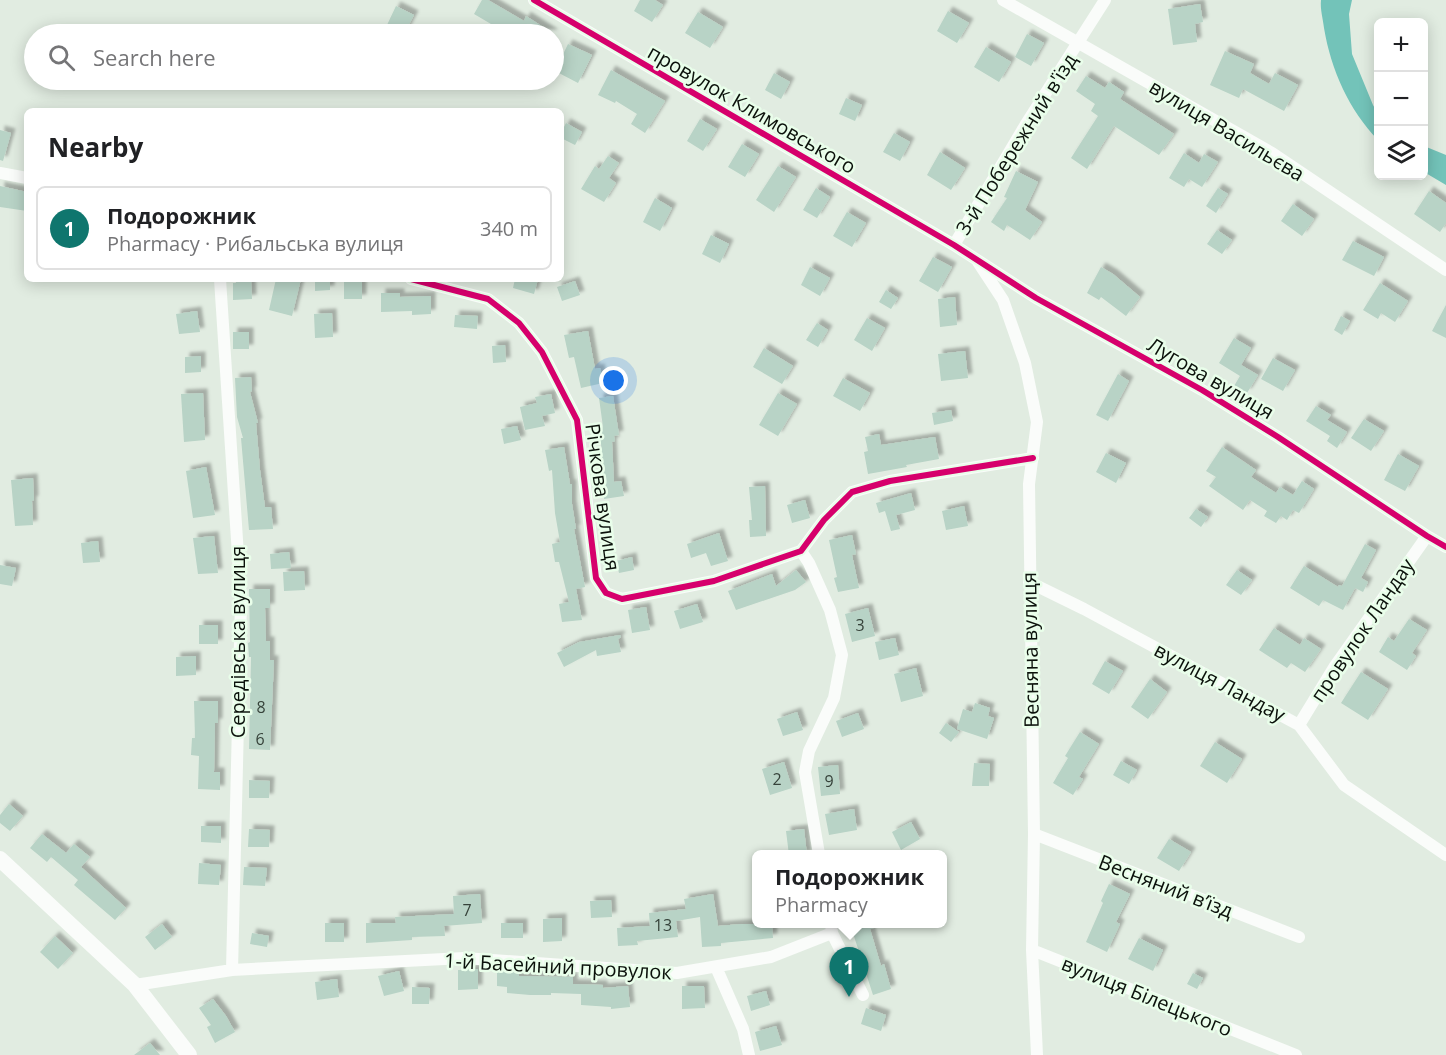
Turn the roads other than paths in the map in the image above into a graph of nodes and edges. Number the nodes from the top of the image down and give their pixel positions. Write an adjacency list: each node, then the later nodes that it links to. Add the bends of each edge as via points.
1 (534, 0): 7 (street, провулок Климовського)
2 (1002, 0): 4 (street, вулиця Васильєва)
3 (1105, 0): 4 (street, 3-й Побережний в'їзд)
4 (1079, 43): 7 (street, 3-й Побережний в'їзд); 9 (street, вулиця Васильєва, via 1272,153)
5 (0, 174): 6 (street)
6 (24, 178)
7 (954, 245): 8 (street, Лугова вулиця)
8 (976, 259): 12 (street, Весняна вулиця, via 1003,300 1025,363 1037,422); 13 (street, Лугова вулиця, via 1036,298 1202,390)
9 (1446, 270)
10 (220, 282): 26 (street, Середівська вулиця, via 241,601)
11 (423, 282): 15 (street, Річкова вулиця, via 488,299 519,324 542,352 577,420 596,578 606,592 631,598 714,581)
12 (1033, 458): 15 (street, via 890,481 852,492); 16 (street, Весняна вулиця, via 1029,484)
13 (1427, 536): 14 (street, Лугова вулиця); 17 (street, провулок Ландау)
14 (1446, 547)
15 (801, 551): 19 (street, via 830,610 842,655 834,698 809,751 805,772)
16 (1029, 582): 17 (street, вулиця Ландау); 18 (street, Весняна вулиця)
17 (1299, 724): 20 (street, вулиця Ландау, via 1344,785)
18 (1034, 834): 23 (street, Весняний вʼїзд); 24 (street, Весняна вулиця)
19 (818, 850)
20 (1446, 855)
21 (0, 859): 27 (main road)
22 (831, 928): 25 (street, 1-й Басейний провулок, via 771,957); 28 (street)
23 (1299, 937)
24 (1032, 950): 31 (street, Весняна вулиця); 32 (street, вулиця Білецького)
25 (716, 967): 26 (street, 1-й Басейний провулок, via 677,973 464,958); 30 (street, via 743,1029)
26 (231, 970): 27 (street, 1-й Басейний провулок)
27 (135, 985): 29 (main road)
28 (863, 995)
29 (189, 1055)
30 (749, 1055)
31 (1037, 1055)
32 (1296, 1055)

